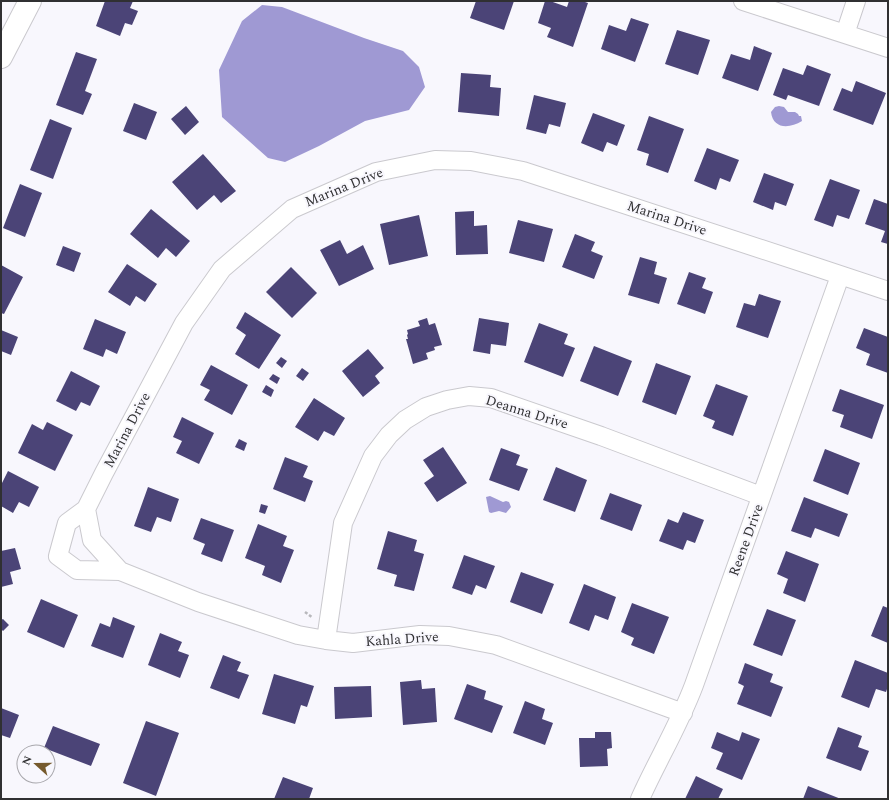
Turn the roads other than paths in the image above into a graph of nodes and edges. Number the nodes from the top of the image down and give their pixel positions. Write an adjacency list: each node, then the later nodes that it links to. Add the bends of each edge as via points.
1 (30, 1): 6 (main road)
2 (743, 1): 4 (street)
3 (856, 1): 4 (street)
4 (845, 34): 5 (street)
5 (888, 48)
6 (1, 57)
7 (840, 276): 8 (street, Marina Drive); 9 (street, Reene Drive); 10 (street, Marina Drive, via 523,171 471,161 435,160 376,172 292,209 222,269 184,323)
8 (888, 291)
9 (762, 496): 13 (street, Deanna Drive, via 491,398 469,396 447,400 426,407 405,420 373,456 343,523); 14 (street, Reene Drive)
10 (86, 509): 11 (street, Marina Drive, via 67,523); 12 (street, Kahla Drive, via 92,540)
11 (58, 556): 12 (street, Kahla Drive, via 76,570)
12 (120, 572): 13 (street, Kahla Drive, via 198,602 298,635)
13 (326, 640): 14 (street, Kahla Drive, via 353,643 427,635 449,636 496,645)
14 (683, 713): 15 (street, Reene Drive)
15 (640, 799)

